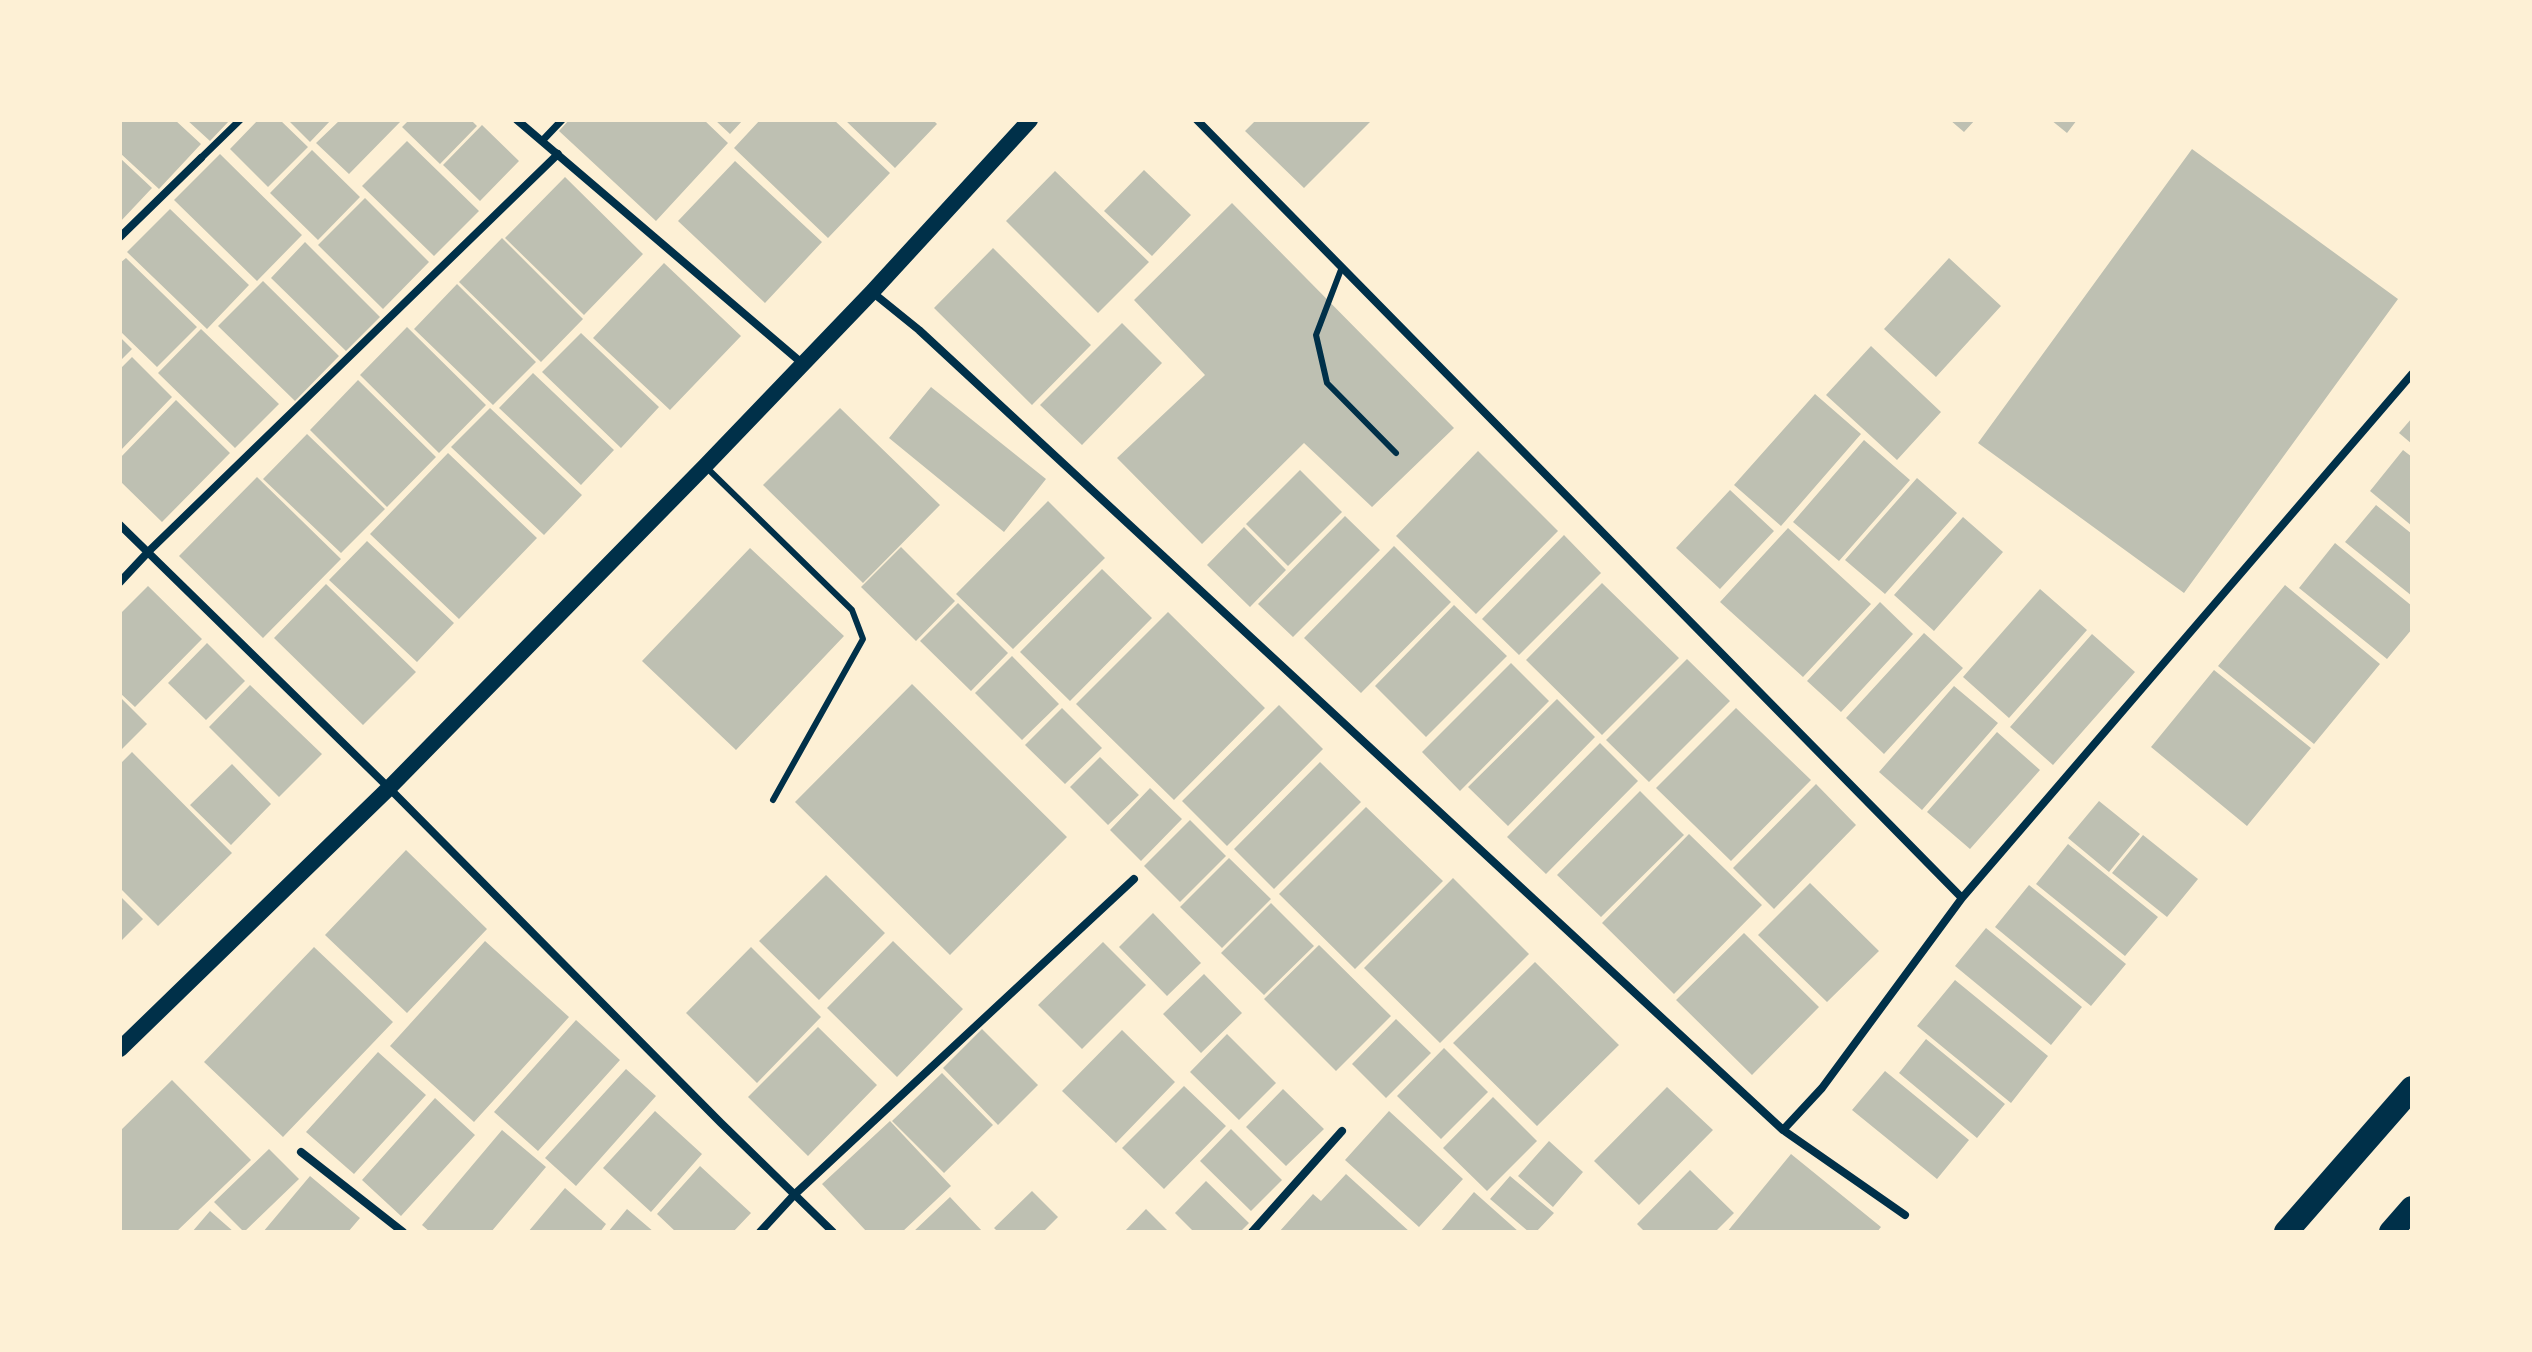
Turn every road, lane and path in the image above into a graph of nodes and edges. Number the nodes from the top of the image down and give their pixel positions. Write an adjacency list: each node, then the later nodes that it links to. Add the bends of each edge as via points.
1 (240, 120): 8 (street)
2 (517, 120): 6 (street)
3 (562, 120): 6 (street)
4 (1030, 120): 11 (main road)
5 (1197, 120): 10 (street)
6 (542, 141): 7 (street)
7 (558, 154): 12 (street); 17 (street)
8 (201, 158): 9 (street)
9 (120, 237)
10 (1342, 267): 14 (lane, via 1316,335 1327,383); 22 (street)
11 (872, 292): 12 (main road); 25 (street, via 931,340)
12 (803, 364): 15 (main road)
13 (2412, 374): 22 (street)
14 (1396, 453)
15 (705, 466): 19 (main road); 20 (lane, via 852,610 863,639)
16 (120, 525): 17 (street)
17 (149, 551): 18 (street); 19 (street)
18 (120, 582)
19 (389, 788): 23 (main road); 28 (street)
20 (773, 800)
21 (1134, 879): 28 (street)
22 (1962, 898): 25 (street, via 1822,1088)
23 (120, 1049)
24 (2412, 1088): 35 (highway)
25 (1783, 1130): 30 (street)
26 (1342, 1131): 34 (street)
27 (301, 1152): 31 (street)
28 (794, 1195): 32 (street); 33 (street)
29 (2412, 1208): 36 (highway)
30 (1905, 1215)
31 (403, 1232)
32 (760, 1232)
33 (833, 1232)
34 (1252, 1232)
35 (2286, 1232)
36 (2391, 1232)

